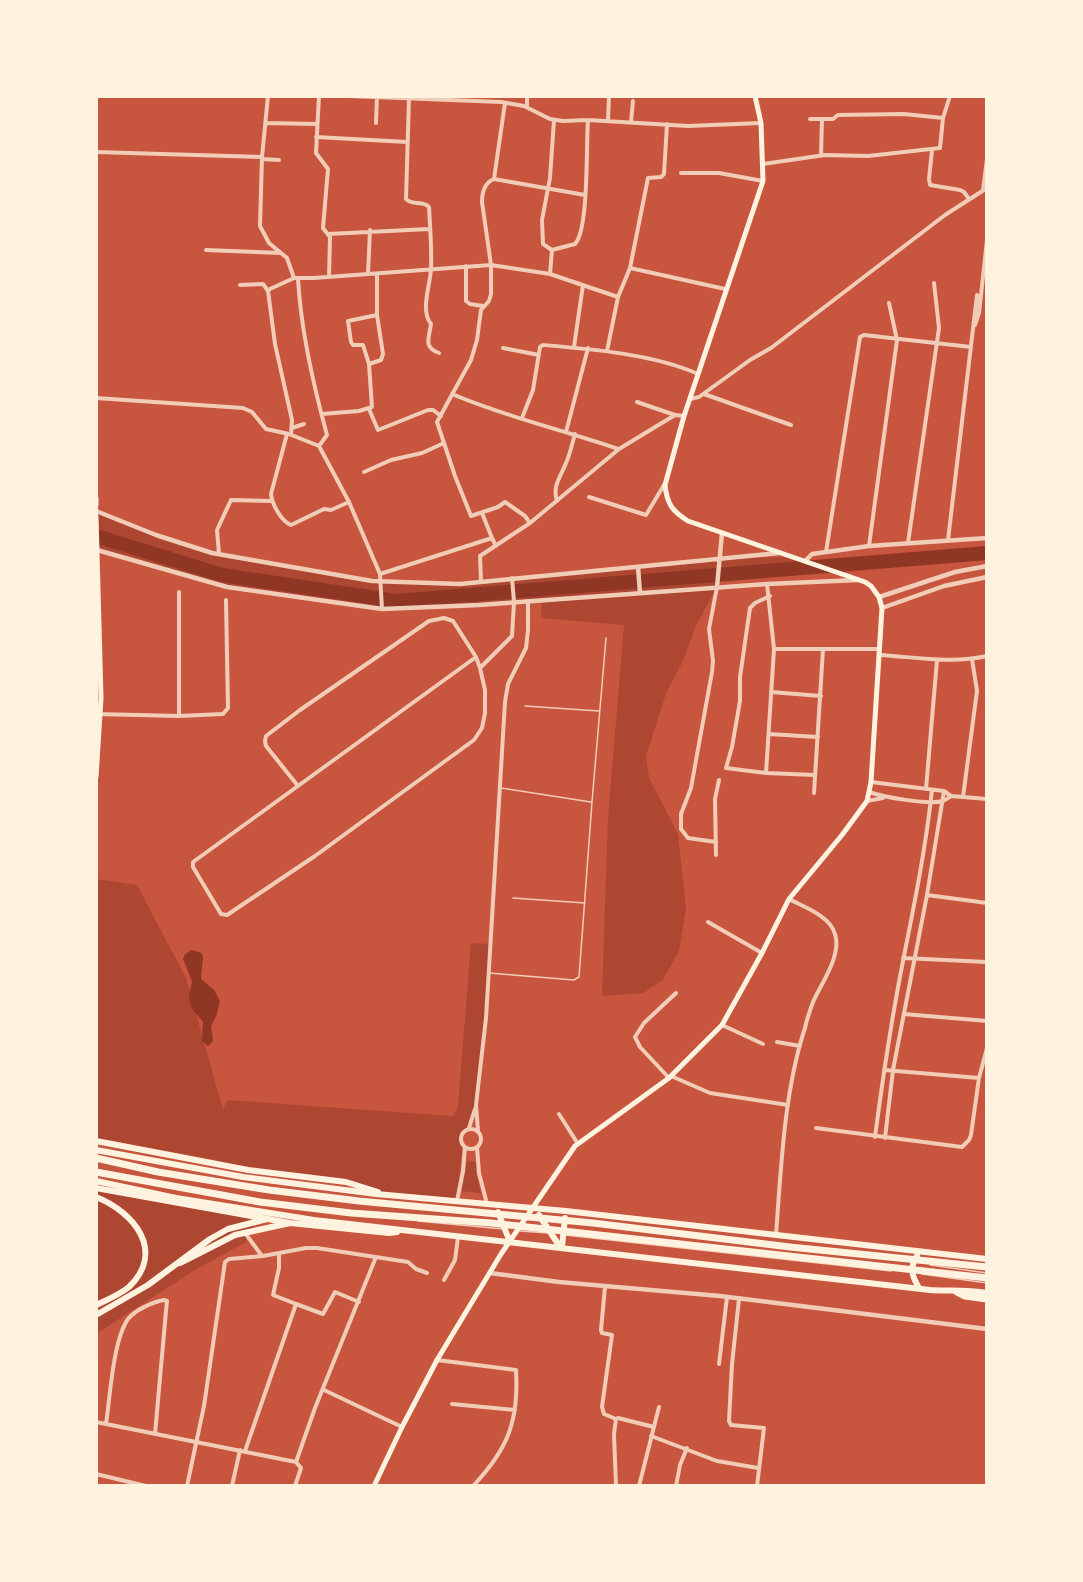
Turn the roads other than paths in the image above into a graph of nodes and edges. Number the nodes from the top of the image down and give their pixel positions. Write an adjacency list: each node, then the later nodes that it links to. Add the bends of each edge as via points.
1 (268, 96): 23 (street)
2 (319, 96): 26 (street)
3 (349, 96): 4 (street)
4 (356, 96): 10 (street)
5 (501, 96): 14 (street)
6 (527, 96): 15 (street)
7 (609, 96): 21 (street)
8 (755, 96): 25 (main road)
9 (950, 96): 17 (street)
10 (377, 97): 11 (street); 24 (street)
11 (393, 97): 12 (street)
12 (410, 98): 14 (street); 29 (street)
13 (633, 100): 22 (street)
14 (503, 103): 15 (street); 38 (street)
15 (527, 107): 19 (street)
16 (822, 118): 17 (street, via 904,114); 18 (street); 32 (street)
17 (943, 118): 30 (street, via 941,146)
18 (810, 119)
19 (554, 120): 20 (street); 40 (street)
20 (588, 120): 21 (street); 42 (street)
21 (608, 121): 22 (street)
22 (630, 122): 27 (street)
23 (265, 123): 26 (street); 33 (street)
24 (376, 123)
25 (761, 123): 27 (street); 36 (main road)
26 (317, 124): 28 (street)
27 (667, 124): 53 (street, via 664,174 648,178)
28 (316, 137): 29 (street); 46 (street, via 316,156 328,169 323,228)
29 (407, 142): 44 (street, via 406,199 410,203 428,204)
30 (932, 150): 32 (street, via 868,156); 43 (street, via 930,185 960,190)
31 (96, 152): 33 (street)
32 (821, 155): 36 (street)
33 (262, 158): 35 (street); 50 (street, via 260,226 269,243)
34 (987, 159): 41 (street)
35 (279, 160)
36 (763, 164): 39 (main road)
37 (681, 173): 39 (street, via 733,175)
38 (494, 179): 40 (street); 51 (street, via 482,194)
39 (763, 181): 63 (main road)
40 (548, 189): 42 (street); 49 (street, via 542,239 545,247)
41 (985, 189): 43 (street)
42 (585, 195): 49 (street, via 578,241)
43 (969, 199): 83 (street, via 771,348)
44 (429, 229): 45 (street); 54 (street)
45 (370, 230): 46 (street); 55 (street)
46 (327, 234): 58 (street)
47 (987, 240): 70 (street, via 979,313)
48 (206, 249): 50 (street)
49 (552, 250): 57 (street)
50 (281, 253): 59 (street)
51 (491, 265): 52 (street); 57 (street); 68 (street, via 491,294)
52 (466, 266): 54 (street); 68 (street, via 467,302)
53 (630, 268): 63 (street); 66 (street)
54 (431, 269): 56 (street); 78 (street, via 426,309 431,323 428,345 431,351)
55 (368, 274): 56 (street); 58 (street)
56 (377, 274): 69 (street)
57 (550, 274): 62 (street)
58 (329, 277): 59 (street)
59 (296, 279): 64 (street); 88 (street)
60 (934, 283): 72 (street)
61 (240, 285): 64 (street, via 263,284)
62 (583, 285): 66 (street); 73 (street)
63 (725, 289): 81 (main road)
64 (268, 291): 95 (street)
65 (977, 295): 70 (street)
66 (618, 297): 77 (street)
67 (889, 303): 71 (street)
68 (483, 306): 82 (street, via 471,360)
69 (377, 315): 80 (street, via 383,354 381,360); 80 (street, via 348,321 351,342 363,345)
70 (974, 326): 74 (street)
71 (897, 339): 72 (street); 121 (street); 123 (street, via 864,335 859,339)
72 (937, 344): 74 (street); 119 (street)
73 (574, 347): 76 (street); 79 (street, via 543,345)
74 (971, 347): 118 (street)
75 (503, 348): 79 (street)
76 (588, 348): 77 (street); 96 (street)
77 (607, 351): 81 (street, via 663,362)
78 (439, 353)
79 (539, 355): 92 (street, via 533,390)
80 (369, 364): 87 (street, via 373,404)
81 (698, 374): 85 (main road)
82 (452, 394): 90 (street); 92 (street)
83 (703, 394): 85 (street); 94 (street)
84 (96, 398): 97 (street, via 243,408 252,412 266,429)
85 (690, 399): 91 (main road)
86 (637, 402): 89 (street)
87 (369, 409): 88 (street); 90 (street, via 378,430 428,410)
88 (322, 414): 100 (street, via 327,435)
89 (675, 415): 91 (street); 101 (street)
90 (441, 416): 99 (street, via 437,424)
91 (684, 416): 103 (main road)
92 (522, 418): 96 (street)
93 (304, 424): 95 (street)
94 (791, 425)
95 (292, 428): 97 (street)
96 (566, 432): 98 (street)
97 (289, 434): 100 (street); 106 (street)
98 (575, 434): 101 (street); 107 (street, via 556,484)
99 (445, 443): 102 (street); 111 (street, via 470,514)
100 (319, 446): 108 (street)
101 (619, 449): 107 (street)
102 (364, 472)
103 (664, 485): 104 (street, via 646,515); 115 (main road, via 675,513)
104 (589, 496)
105 (96, 498): 109 (main road)
106 (272, 501): 108 (street, via 289,525); 125 (street, via 231,500 217,530)
107 (557, 501): 113 (street)
108 (350, 502): 130 (street)
109 (96, 505)
110 (96, 512): 125 (street)
111 (482, 513): 113 (street, via 505,502); 116 (street)
112 (96, 516): 114 (main road)
113 (530, 523): 120 (street)
114 (97, 531): 122 (main road)
115 (722, 533): 124 (main road); 126 (street)
116 (492, 538): 120 (street); 130 (street)
117 (987, 538): 118 (street)
118 (948, 540): 119 (street)
119 (908, 543): 121 (street)
120 (496, 546): 134 (street, via 480,556)
121 (869, 546): 123 (street)
122 (97, 548): 147 (street, via 227,587); 162 (main road)
123 (826, 552): 127 (street, via 809,555)
124 (782, 553): 126 (street); 127 (main road)
125 (219, 554): 136 (street)
126 (720, 559): 129 (street); 139 (street)
127 (806, 560): 133 (main road)
128 (987, 566): 143 (street, via 955,572)
129 (638, 568): 135 (street); 140 (street)
130 (380, 574): 136 (street)
131 (391, 574): 137 (street)
132 (987, 577): 148 (street, via 951,584)
133 (860, 580): 138 (street); 143 (main road, via 869,584)
134 (481, 581): 135 (street); 137 (street)
135 (512, 581): 144 (street)
136 (381, 582): 137 (street); 147 (street)
137 (388, 582)
138 (767, 584): 139 (street); 142 (street)
139 (717, 585): 140 (street); 186 (street, via 709,629 712,672 693,777 680,823 688,838)
140 (640, 591): 146 (street)
141 (179, 592): 163 (street)
142 (770, 596): 150 (street); 166 (street, via 750,608 740,701 726,766 729,770)
143 (879, 597): 148 (main road)
144 (514, 599): 146 (street); 147 (street, via 462,606); 157 (street, via 512,636)
145 (226, 600): 163 (street, via 228,708 223,714)
146 (528, 601): 172 (street, via 526,648 508,684 505,702)
147 (382, 608)
148 (882, 608): 152 (main road)
149 (606, 638): 161 (lane)
150 (774, 649): 151 (street); 158 (street)
151 (824, 649): 152 (street); 159 (street)
152 (880, 652): 156 (street); 170 (main road)
153 (987, 656): 155 (street)
154 (476, 657): 157 (street); 171 (street); 171 (street, via 453,621 436,618 300,710 265,741)
155 (972, 659): 156 (street); 179 (street, via 977,691)
156 (938, 660): 173 (street)
157 (480, 668): 171 (street, via 485,713 474,740 315,856 227,915 221,914 193,862)
158 (771, 692): 159 (street); 164 (street)
159 (821, 696): 165 (street)
160 (525, 706): 161 (lane)
161 (600, 711): 185 (lane)
162 (98, 714): 163 (street); 168 (main road)
163 (179, 716)
164 (768, 734): 165 (street); 166 (street)
165 (818, 737): 167 (street)
166 (766, 773): 167 (street)
167 (815, 775): 177 (street)
168 (96, 777)
169 (719, 780): 186 (street, via 715,799)
170 (871, 782): 173 (street); 176 (main road)
171 (298, 786)
172 (501, 788): 185 (lane); 198 (street)
173 (926, 789): 174 (street)
174 (932, 790): 175 (street); 183 (street)
175 (944, 791): 178 (street); 184 (street)
176 (869, 792): 180 (street); 182 (main road)
177 (814, 793)
178 (951, 796): 179 (street); 184 (street)
179 (963, 797): 181 (street)
180 (884, 798): 182 (street); 183 (street)
181 (987, 799)
182 (867, 801): 190 (main road)
183 (931, 801): 184 (street); 195 (street)
184 (942, 801): 188 (street)
185 (592, 802): 191 (lane)
186 (716, 842): 187 (street)
187 (716, 855)
188 (927, 895): 192 (street); 196 (street)
189 (513, 898): 191 (lane)
190 (789, 899): 194 (main road); 205 (street, via 828,921 837,944)
191 (586, 903): 198 (lane, via 579,977 574,980)
192 (987, 903)
193 (708, 922): 194 (street)
194 (762, 953): 202 (main road)
195 (903, 958): 196 (street); 207 (street)
196 (914, 959): 197 (street); 200 (street)
197 (987, 962)
198 (488, 973): 211 (street)
199 (676, 993): 209 (street, via 635,1037)
200 (904, 1014): 201 (street); 208 (street)
201 (987, 1021)
202 (722, 1025): 204 (street); 209 (main road)
203 (777, 1042): 205 (street)
204 (763, 1044)
205 (800, 1047): 212 (street)
206 (987, 1048): 210 (street)
207 (884, 1070): 208 (street); 217 (street)
208 (893, 1070): 210 (street); 218 (street)
209 (670, 1077): 212 (street, via 710,1093); 220 (main road)
210 (980, 1078): 218 (street, via 971,1135 962,1147)
211 (476, 1105): 214 (street); 216 (street)
212 (788, 1105): 248 (street)
213 (559, 1114): 220 (street)
214 (469, 1128): 216 (street); 222 (street, via 461,1138)
215 (816, 1128): 217 (street)
216 (478, 1131): 221 (street, via 481,1140)
217 (875, 1137): 218 (street)
218 (885, 1138)
219 (96, 1141): 228 (highway, via 248,1170 346,1182)
220 (578, 1144): 233 (main road)
221 (477, 1147): 222 (street); 231 (street)
222 (465, 1148): 230 (street)
223 (96, 1150): 228 (highway, via 243,1177)
224 (96, 1159): 235 (lane, via 295,1195); 258 (highway, via 269,1190 359,1201)
225 (96, 1173): 241 (lane, via 276,1206); 263 (highway, via 306,1208 502,1225)
226 (96, 1181): 243 (highway, via 264,1213)
227 (96, 1188): 236 (highway)
228 (382, 1194): 230 (highway)
229 (96, 1197): 275 (highway, via 124,1212 141,1232 144,1246 144,1260 136,1279)
230 (457, 1202): 231 (highway)
231 (487, 1204): 232 (highway)
232 (495, 1205): 233 (highway); 235 (highway)
233 (534, 1208): 234 (highway); 237 (main road); 238 (highway)
234 (566, 1211): 240 (highway); 248 (highway)
235 (499, 1217): 237 (lane); 241 (highway)
236 (268, 1219): 239 (highway); 257 (highway, via 228,1229)
237 (527, 1220): 238 (lane); 242 (main road)
238 (543, 1221): 240 (lane); 245 (highway)
239 (290, 1223): 243 (highway); 244 (highway)
240 (565, 1223): 246 (highway); 256 (lane)
241 (504, 1230): 242 (lane); 249 (highway)
242 (518, 1230): 245 (lane); 249 (main road)
243 (402, 1231): 247 (highway)
244 (245, 1232): 253 (street); 257 (highway)
245 (551, 1234): 246 (lane); 250 (highway)
246 (563, 1235): 250 (highway); 261 (lane)
247 (458, 1236): 249 (highway); 264 (street, via 454,1260)
248 (776, 1236): 251 (highway)
249 (510, 1242): 250 (highway); 260 (main road)
250 (561, 1247): 267 (highway)
251 (920, 1252): 255 (highway); 256 (highway)
252 (279, 1253): 253 (street); 254 (street, via 317,1248); 274 (street, via 273,1295)
253 (262, 1256): 291 (street, via 232,1258 225,1263)
254 (376, 1257): 259 (street, via 408,1262); 273 (street)
255 (987, 1259)
256 (913, 1262): 261 (highway); 262 (lane)
257 (177, 1264): 276 (highway)
258 (987, 1267)
259 (427, 1273)
260 (490, 1273): 266 (street); 278 (main road)
261 (912, 1273): 265 (lane); 267 (highway)
262 (987, 1273)
263 (987, 1278)
264 (444, 1280)
265 (987, 1283)
266 (606, 1287): 270 (street); 284 (street, via 601,1330 612,1335 602,1412)
267 (919, 1288): 268 (highway)
268 (957, 1292): 269 (highway); 272 (highway)
269 (987, 1293)
270 (727, 1297): 271 (street); 279 (street)
271 (739, 1299): 277 (street); 295 (street, via 729,1421 731,1425 764,1428)
272 (987, 1299)
273 (359, 1302): 274 (street, via 335,1292 323,1314); 280 (street)
274 (297, 1304): 293 (street)
275 (96, 1305)
276 (96, 1315)
277 (987, 1329)
278 (437, 1360): 283 (street, via 516,1370); 287 (main road)
279 (719, 1364)
280 (324, 1390): 287 (street); 294 (street)
281 (452, 1404): 283 (street)
282 (659, 1407): 288 (street)
283 (515, 1410): 302 (street, via 510,1433)
284 (616, 1419): 288 (street); 303 (street)
285 (96, 1422): 286 (street)
286 (106, 1424): 289 (street); 289 (street, via 115,1363 127,1321 164,1300)
287 (402, 1427): 301 (main road)
288 (654, 1427): 290 (street)
289 (155, 1434): 291 (street)
290 (651, 1436): 292 (street); 304 (street)
291 (197, 1440): 293 (street); 298 (street)
292 (687, 1448): 295 (street, via 717,1461); 305 (street)
293 (242, 1451): 294 (street); 299 (street)
294 (296, 1462): 300 (street, via 301,1468)
295 (758, 1468): 306 (street)
296 (96, 1474): 297 (street)
297 (146, 1486)
298 (187, 1486)
299 (232, 1486)
300 (295, 1486)
301 (374, 1486)
302 (473, 1486)
303 (616, 1486)
304 (639, 1486)
305 (676, 1486)
306 (757, 1486)

